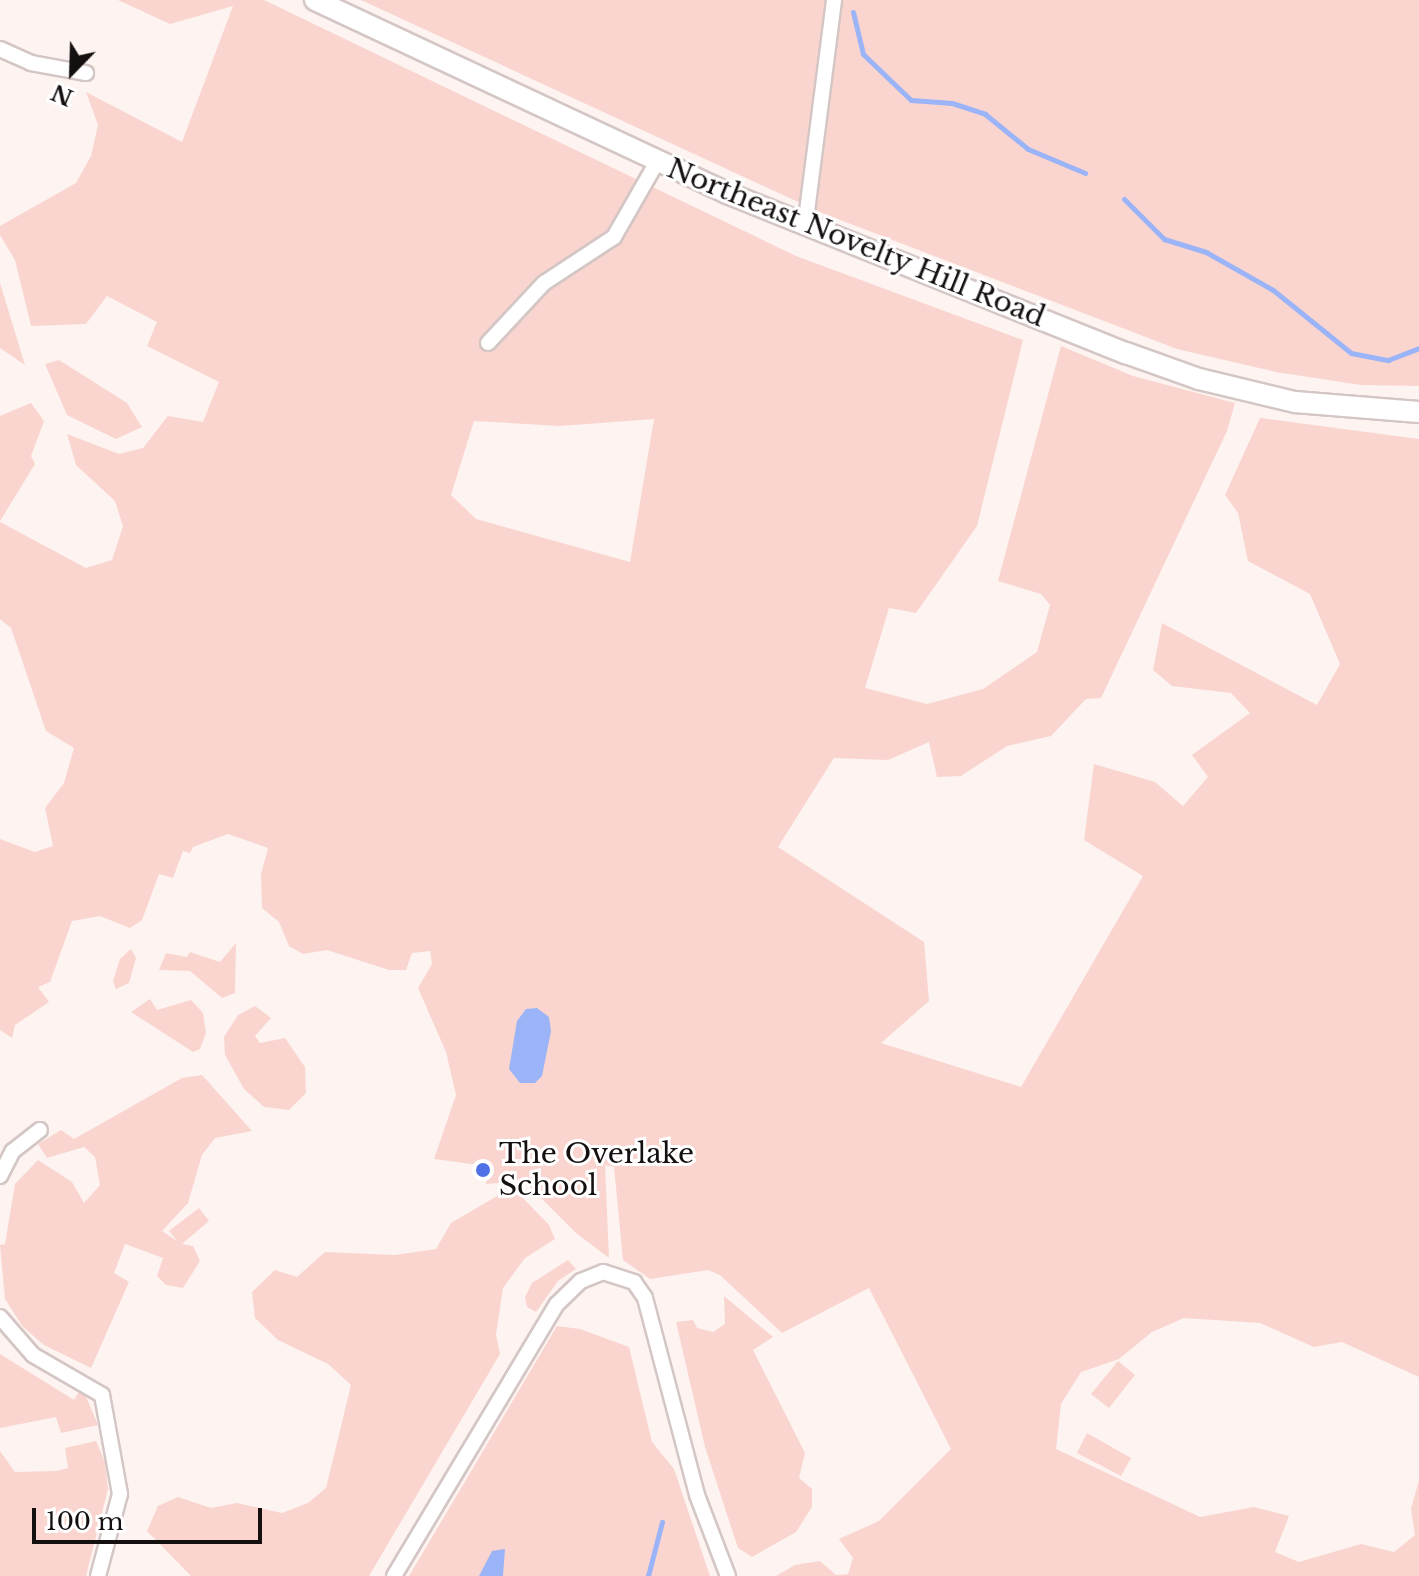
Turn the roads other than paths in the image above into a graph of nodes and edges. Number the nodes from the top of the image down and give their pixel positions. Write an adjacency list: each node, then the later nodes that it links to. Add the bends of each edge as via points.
1 (315, 0): 5 (main road, Northeast Novelty Hill Road)
2 (834, 0): 6 (street)
3 (0, 49): 4 (street, via 31,63)
4 (86, 73)
5 (657, 162): 6 (main road, Northeast Novelty Hill Road); 7 (street, via 614,237 544,283)
6 (805, 227): 8 (main road, Northeast Novelty Hill Road, via 1199,379 1295,402)
7 (488, 343)
8 (1419, 412)
9 (40, 1130): 10 (street, via 13,1151)
10 (0, 1176)
11 (0, 1317): 12 (street, via 33,1355 102,1395 120,1494)
12 (98, 1576)
13 (394, 1576): 14 (street, via 557,1304 581,1281 603,1272 634,1282 645,1298 697,1495)
14 (728, 1576)

